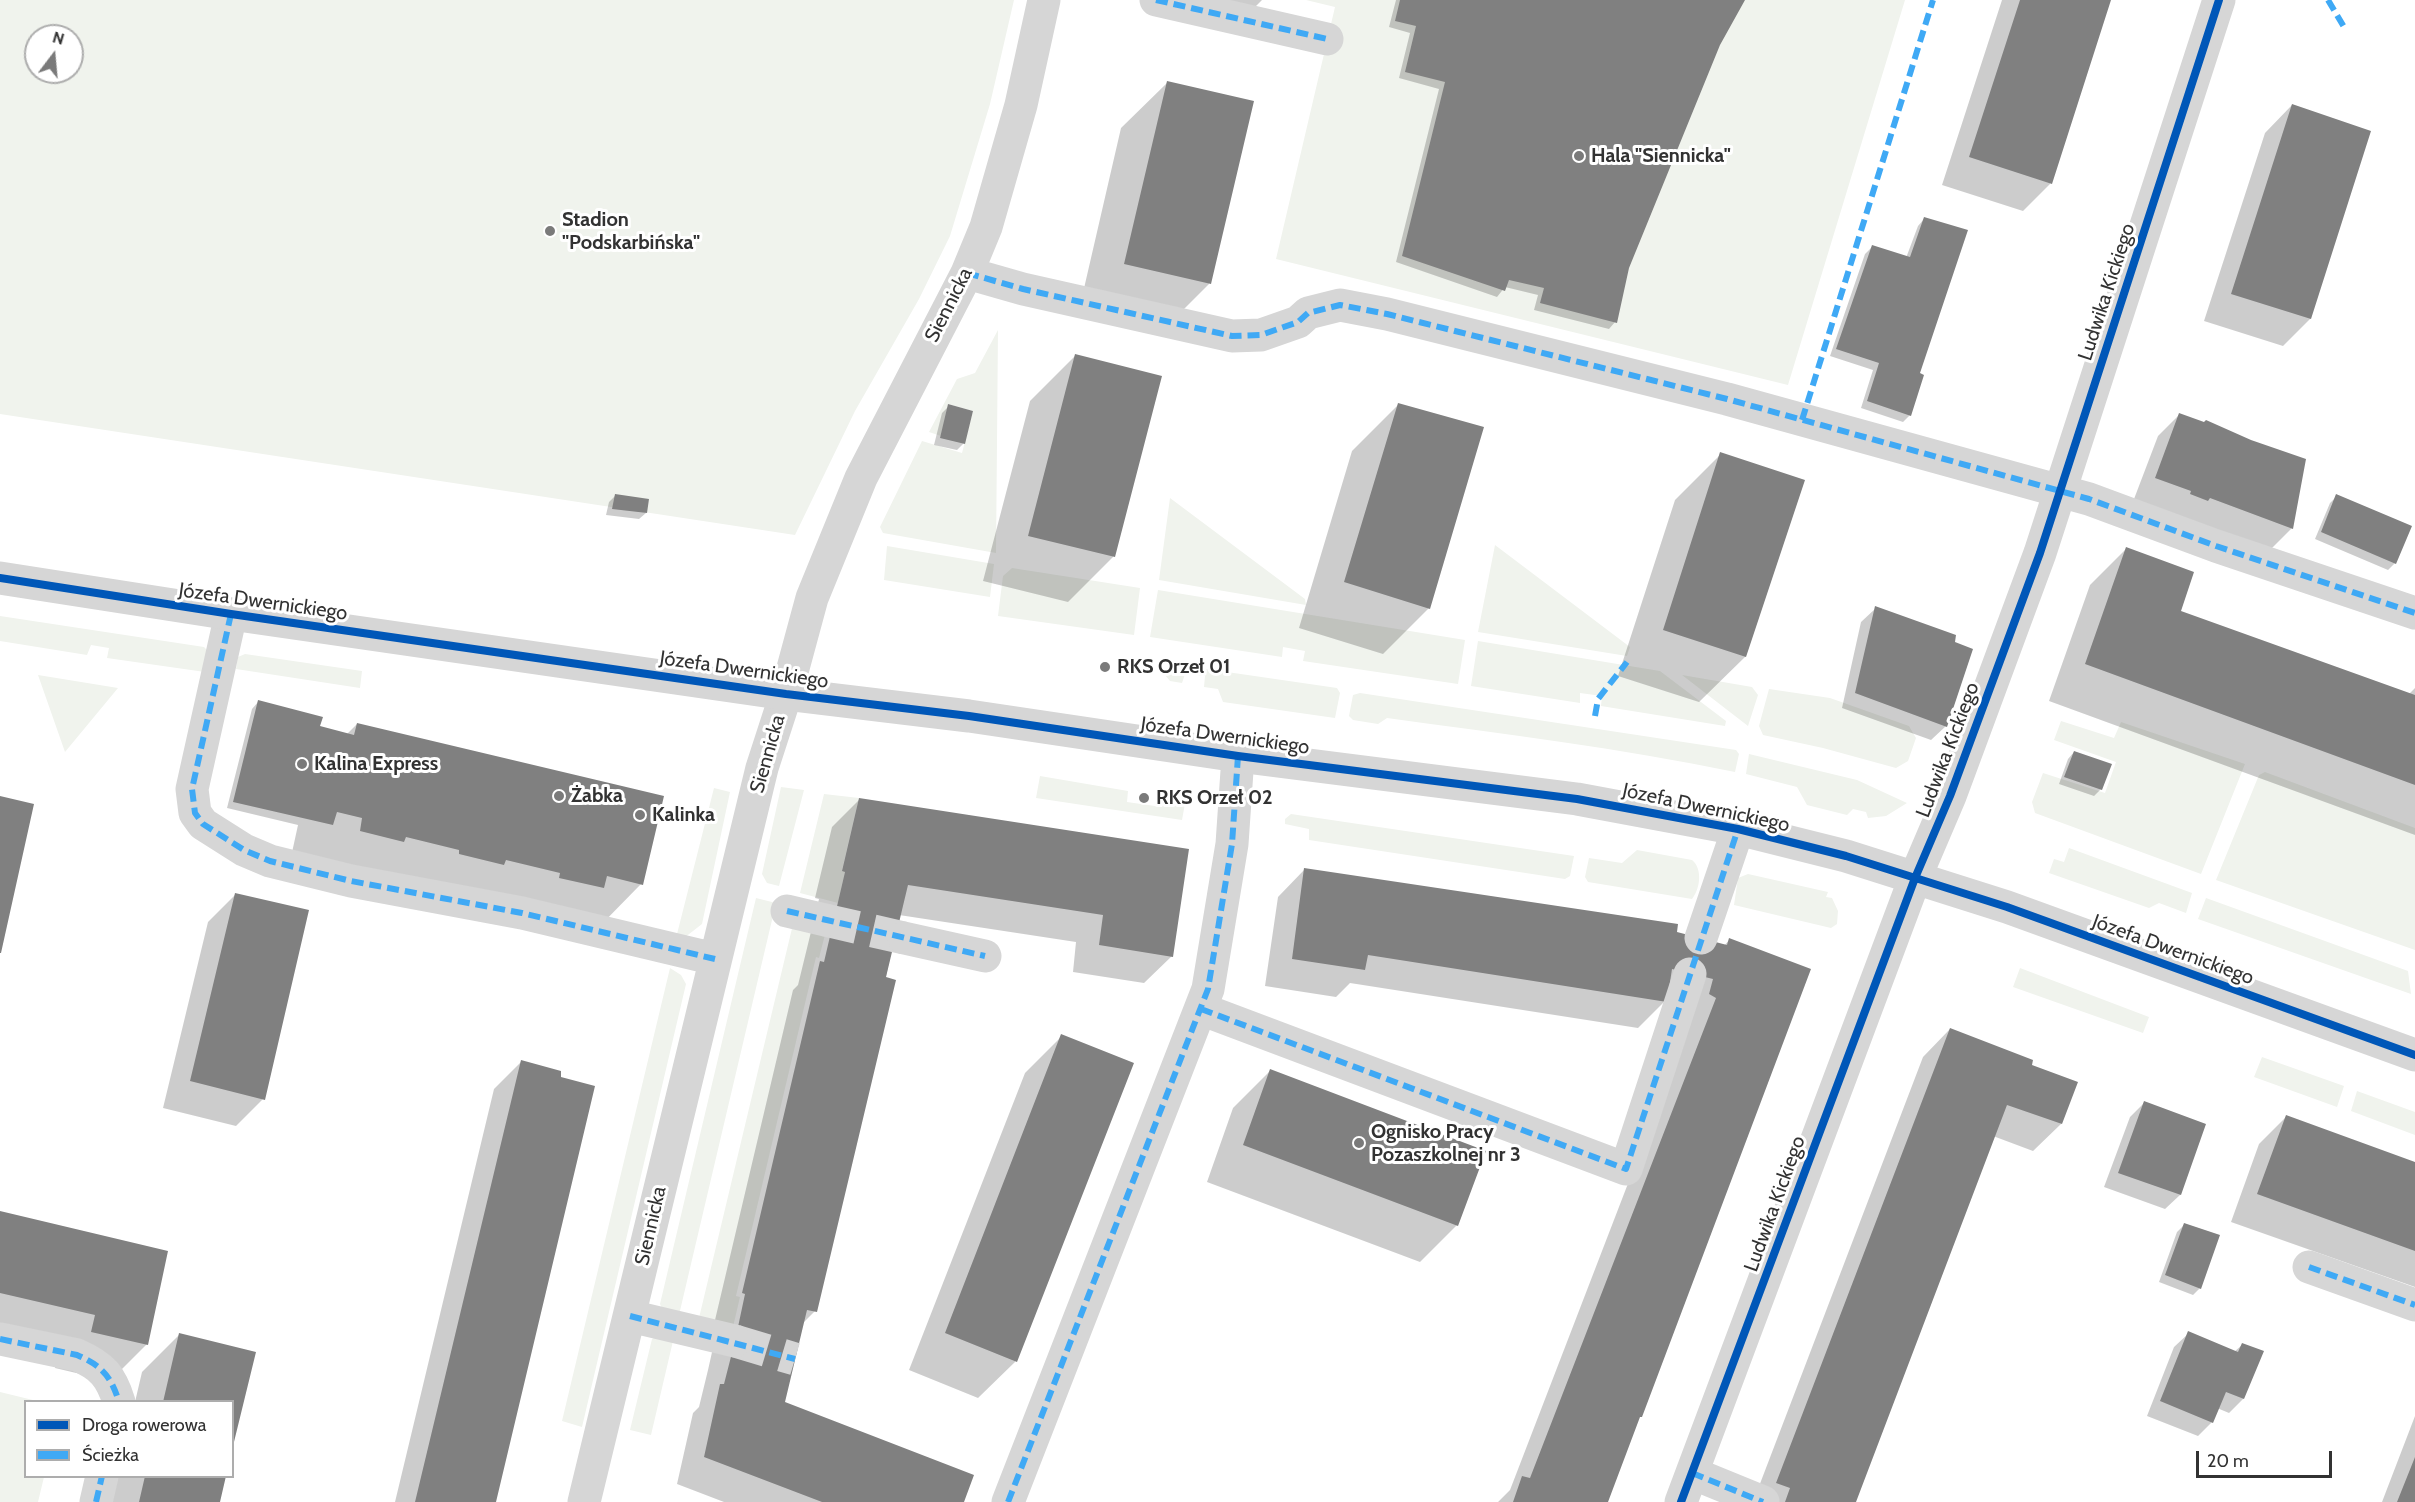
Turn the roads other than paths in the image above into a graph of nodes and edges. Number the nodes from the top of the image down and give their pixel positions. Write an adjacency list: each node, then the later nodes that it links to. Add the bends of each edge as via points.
1 (1044, 0): 5 (street, Siennicka, via 1021,105 986,227)
2 (1155, 0): 4 (street)
3 (2219, 0): 6 (street, Ludwika Kickiego)
4 (1327, 39)
5 (966, 273): 6 (street, via 1232,336 1261,335 1298,322 1308,313 1340,305 1387,314 1716,396); 10 (street, Siennicka, via 861,478 812,598)
6 (2059, 492): 8 (street, via 2089,499); 13 (street, Ludwika Kickiego, via 2040,554 1950,796)
7 (0, 578): 9 (street, Józefa Dwernickiego)
8 (2415, 613)
9 (231, 614): 10 (street, Józefa Dwernickiego); 19 (street, via 192,789 195,813 203,824 270,861)
10 (786, 694): 11 (street, Józefa Dwernickiego, via 1061,728); 19 (street, Siennicka, via 762,768)
11 (1238, 756): 12 (street, Józefa Dwernickiego, via 1576,799); 21 (street, via 1230,855 1212,971)
12 (1738, 829): 13 (street, Józefa Dwernickiego); 17 (street)
13 (1915, 878): 22 (street, Józefa Dwernickiego, via 2018,911); 30 (street, Ludwika Kickiego)
14 (787, 912): 15 (street)
15 (825, 920)
16 (904, 938): 18 (street)
17 (1701, 938)
18 (985, 956)
19 (715, 958): 25 (street, Siennicka)
20 (1690, 974): 21 (street, via 1626,1169)
21 (1201, 1009): 33 (street)
22 (2415, 1055)
23 (2309, 1267): 24 (street)
24 (2415, 1305)
25 (630, 1316): 27 (street); 32 (street, Siennicka)
26 (0, 1339): 28 (street, via 89,1360 100,1366 113,1383)
27 (735, 1341)
28 (118, 1400)
29 (102, 1478): 31 (street)
30 (1687, 1487): 34 (street)
31 (96, 1502)
32 (584, 1502)
33 (1008, 1502)
34 (1763, 1502)

